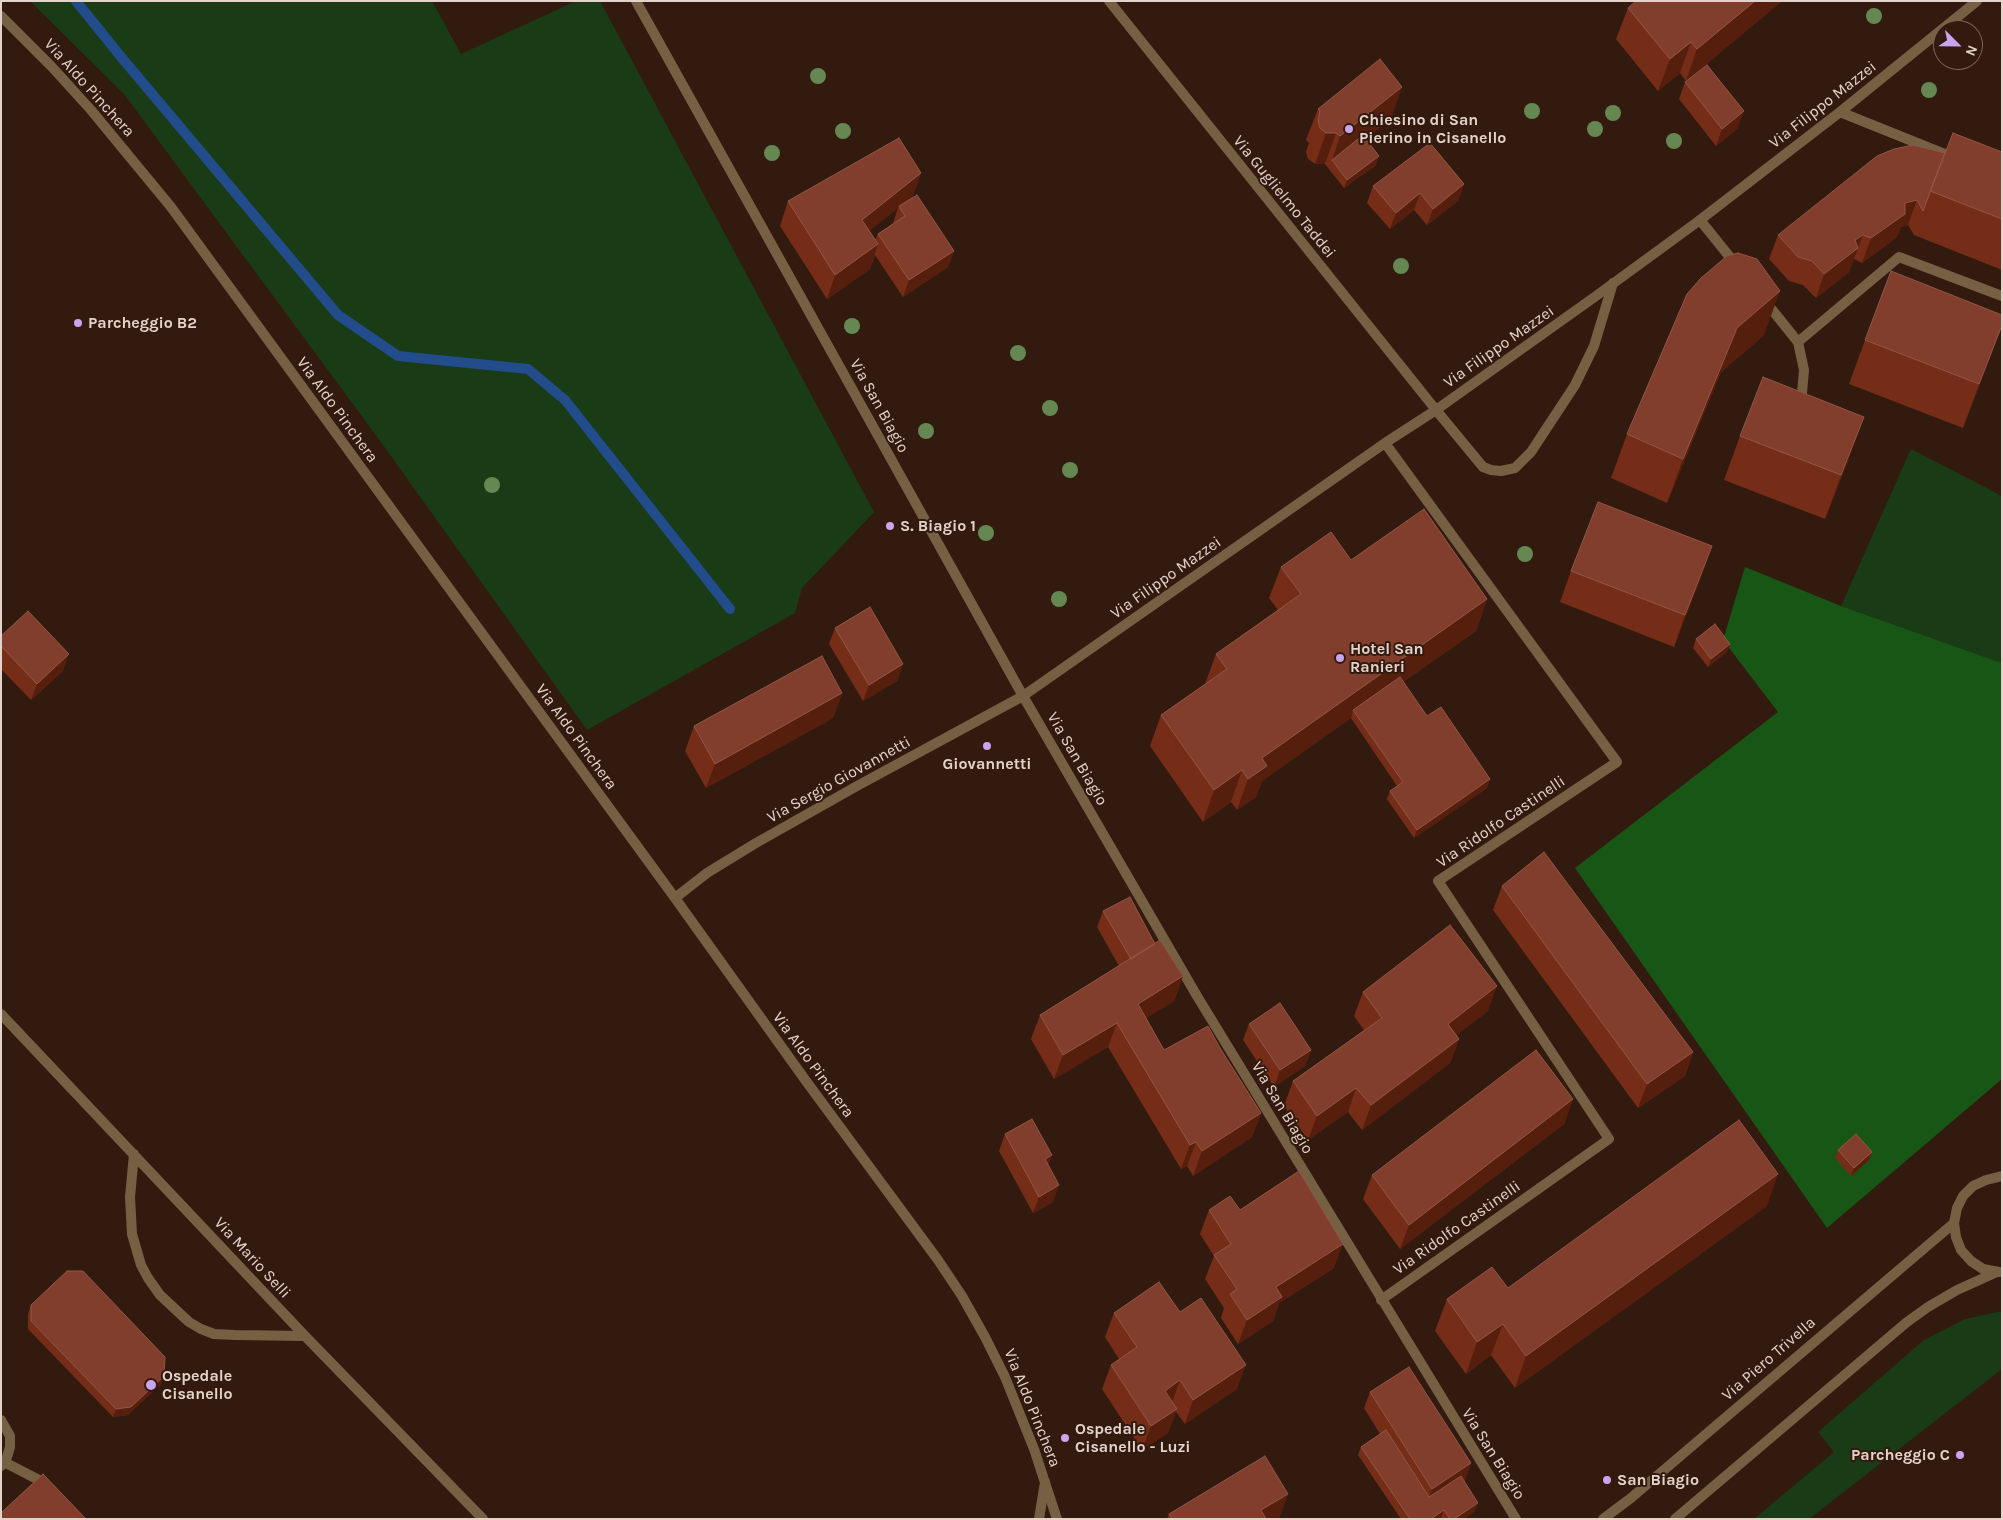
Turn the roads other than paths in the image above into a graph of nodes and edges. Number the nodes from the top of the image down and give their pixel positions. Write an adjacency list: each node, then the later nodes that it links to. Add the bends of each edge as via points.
1 (636, 1): 16 (street, Via San Biagio)
2 (1109, 1): 13 (street, Via Guglielmo Taddei)
3 (1977, 1): 5 (street, Via Filippo Mazzei)
4 (1, 16): 17 (street, Via Aldo Pinchera, via 91,110 171,207)
5 (1840, 112): 6 (street); 7 (street, Via Filippo Mazzei)
6 (1957, 159)
7 (1700, 220): 8 (street); 9 (street, Via Filippo Mazzei)
8 (1742, 273)
9 (1613, 284): 13 (street, Via Filippo Mazzei); 13 (street, Via Guglielmo Taddei, via 1594,346 1575,385 1531,452 1515,468 1501,471 1483,467)
10 (1761, 296): 12 (street)
11 (2002, 296): 12 (street, via 1899,257)
12 (1798, 342): 14 (street, via 1804,370)
13 (1436, 410): 15 (street, Via Filippo Mazzei)
14 (1800, 418)
15 (1385, 443): 16 (street, Via Filippo Mazzei); 23 (street, Via Ridolfo Castinelli, via 1617,762 1438,882 1609,1139)
16 (1023, 696): 17 (street, Via Sergio Giovannetti, via 764,838); 23 (street, Via San Biagio, via 1197,996)
17 (675, 898): 27 (street, Via Aldo Pinchera, via 962,1296 1005,1377)
18 (1, 1014): 19 (street, Via Mario Selli)
19 (134, 1154): 24 (street, Via Mario Selli); 24 (street, via 130,1197 132,1234 141,1265 160,1295 189,1322 214,1334)
20 (2002, 1176): 21 (street, via 1973,1186 1960,1202)
21 (1954, 1223): 22 (street, via 1956,1237 1966,1255 1983,1268); 33 (street, Via Piero Trivella)
22 (1999, 1272): 34 (street, via 1957,1290 1907,1322)
23 (1381, 1300): 32 (street, Via San Biagio)
24 (304, 1336): 29 (street, Via Mario Selli)
25 (1, 1420): 26 (street, via 10,1436 10,1447)
26 (3, 1464): 28 (street, via 39,1480)
27 (1046, 1481): 30 (street); 31 (street, Via Aldo Pinchera)
28 (52, 1493)
29 (484, 1519)
30 (1039, 1519)
31 (1057, 1519)
32 (1516, 1519)
33 (1603, 1519)
34 (1675, 1519)

